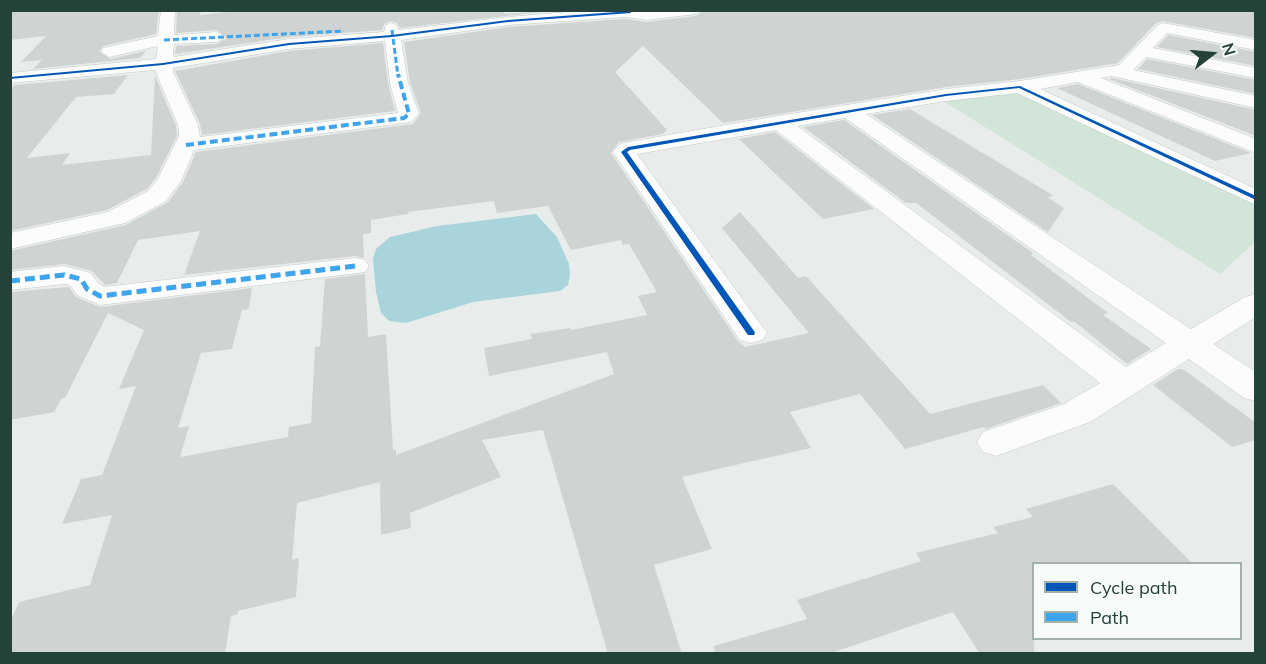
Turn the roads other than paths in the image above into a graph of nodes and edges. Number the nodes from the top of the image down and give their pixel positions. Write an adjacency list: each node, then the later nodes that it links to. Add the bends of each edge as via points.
1 (168, 10): 6 (street)
2 (523, 10): 5 (street)
3 (696, 10): 4 (street, via 647,16)
4 (628, 11): 5 (street)
5 (392, 32): 6 (street); 9 (street); 19 (street, via 399,83 410,114 404,118)
6 (164, 40): 9 (street); 10 (street)
7 (1256, 45): 8 (street, via 1163,28)
8 (1142, 51): 11 (street, via 1125,69); 12 (street)
9 (163, 64): 14 (street); 19 (street, via 188,124 190,136)
10 (10, 69)
11 (1116, 72): 13 (street); 16 (street)
12 (1256, 73)
13 (1080, 77): 15 (street); 20 (street)
14 (10, 78)
15 (1020, 87): 17 (street); 21 (street)
16 (1256, 102)
17 (848, 111): 18 (street); 27 (street)
18 (778, 122): 26 (street, via 624,152); 28 (street)
19 (186, 145): 22 (street, via 169,180 157,196 141,206 107,220)
20 (1256, 147)
21 (1256, 198)
22 (10, 241)
23 (355, 266): 24 (street, via 100,296 87,289 81,279 64,275)
24 (10, 281)
25 (1256, 303): 27 (street)
26 (751, 333)
27 (1189, 344): 28 (street); 29 (street)
28 (1125, 384): 30 (street, via 1077,413)
29 (1256, 389)
30 (996, 442)

